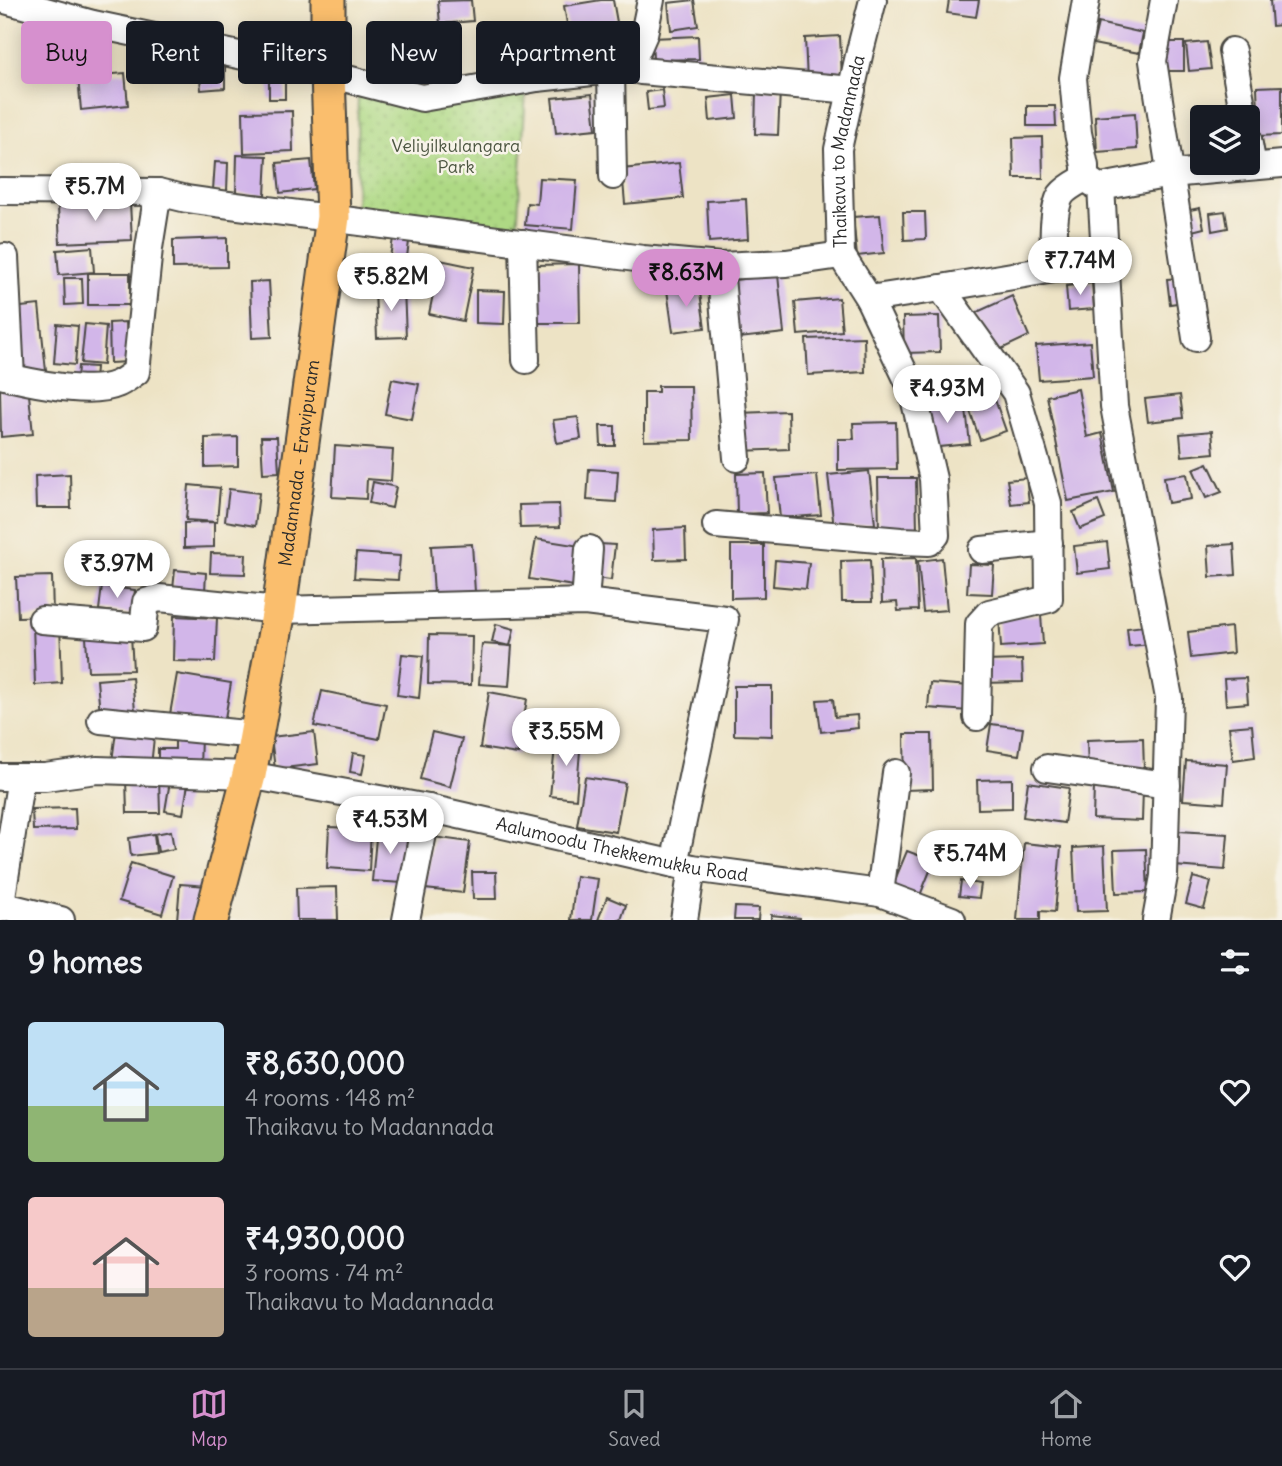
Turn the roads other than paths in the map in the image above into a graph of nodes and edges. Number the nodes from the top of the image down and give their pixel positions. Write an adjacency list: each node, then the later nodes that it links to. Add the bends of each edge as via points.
1 (5, 0): 10 (street)
2 (328, 0): 7 (main road, Madannada - Eravipuram)
3 (651, 0): 8 (street)
4 (873, 0): 16 (street, Thaikavu to Madannada)
5 (1086, 0): 23 (street, via 1073,78 1078,133)
6 (1164, 0): 21 (street, via 1153,61)
7 (328, 21)
8 (640, 43)
9 (1232, 51): 17 (street)
10 (238, 54)
11 (640, 71): 16 (street)
12 (352, 80): 14 (street, via 422,98)
13 (328, 84): 26 (main road, Madannada - Eravipuram)
14 (502, 84)
15 (617, 84): 22 (street)
16 (852, 90): 28 (street, Thaikavu to Madannada, via 838,149)
17 (1242, 105)
18 (1282, 164): 19 (street)
19 (1260, 165)
20 (1190, 172): 21 (street)
21 (1170, 174): 23 (street); 33 (street)
22 (613, 176)
23 (1093, 182): 31 (street, via 1062,193 1054,230 1054,269); 51 (street, via 1114,406 1169,698)
24 (0, 191): 25 (street, Thaikavu to Madannada)
25 (158, 192): 26 (street, Thaikavu to Madannada); 35 (street, via 136,372 116,385 92,389)
26 (333, 217): 27 (street, Thaikavu to Madannada); 42 (main road, Madannada - Eravipuram)
27 (523, 243): 30 (street, Thaikavu to Madannada); 34 (street)
28 (841, 255): 30 (street, Thaikavu to Madannada); 32 (street)
29 (5, 257): 35 (street)
30 (720, 266): 36 (street)
31 (941, 288): 32 (street); 38 (street, via 1016,393 1048,503)
32 (869, 299): 37 (street, via 912,389 933,479 936,535 929,542 901,541)
33 (1196, 338)
34 (526, 360)
35 (6, 376)
36 (737, 458)
37 (716, 525)
38 (1049, 543): 40 (street); 44 (street, via 1049,599 989,613 979,624)
39 (589, 549): 41 (street)
40 (982, 550)
41 (585, 602): 42 (street); 53 (street, via 724,619)
42 (279, 610): 43 (street, via 159,598 146,602 143,628); 46 (main road, Madannada - Eravipuram)
43 (41, 620)
44 (977, 718)
45 (101, 720): 46 (street)
46 (256, 735): 49 (main road, Madannada - Eravipuram)
47 (1047, 768): 51 (street)
48 (896, 774): 54 (street)
49 (248, 775): 50 (street, Aalumoodu Thekkemukku Road, via 97,770); 52 (street, Aalumoodu Thekkemukku Road); 57 (main road, Madannada - Eravipuram)
50 (11, 777): 55 (street)
51 (1167, 785): 61 (street, via 1164,876)
52 (428, 808): 53 (street, Aalumoodu Thekkemukku Road); 58 (street)
53 (683, 866): 54 (street, Aalumoodu Thekkemukku Road); 59 (street)
54 (880, 893): 60 (street, Aalumoodu Thekkemukku Road)
55 (0, 907): 56 (street)
56 (61, 920)
57 (211, 920)
58 (406, 920)
59 (684, 920)
60 (952, 920)
61 (1156, 920)

